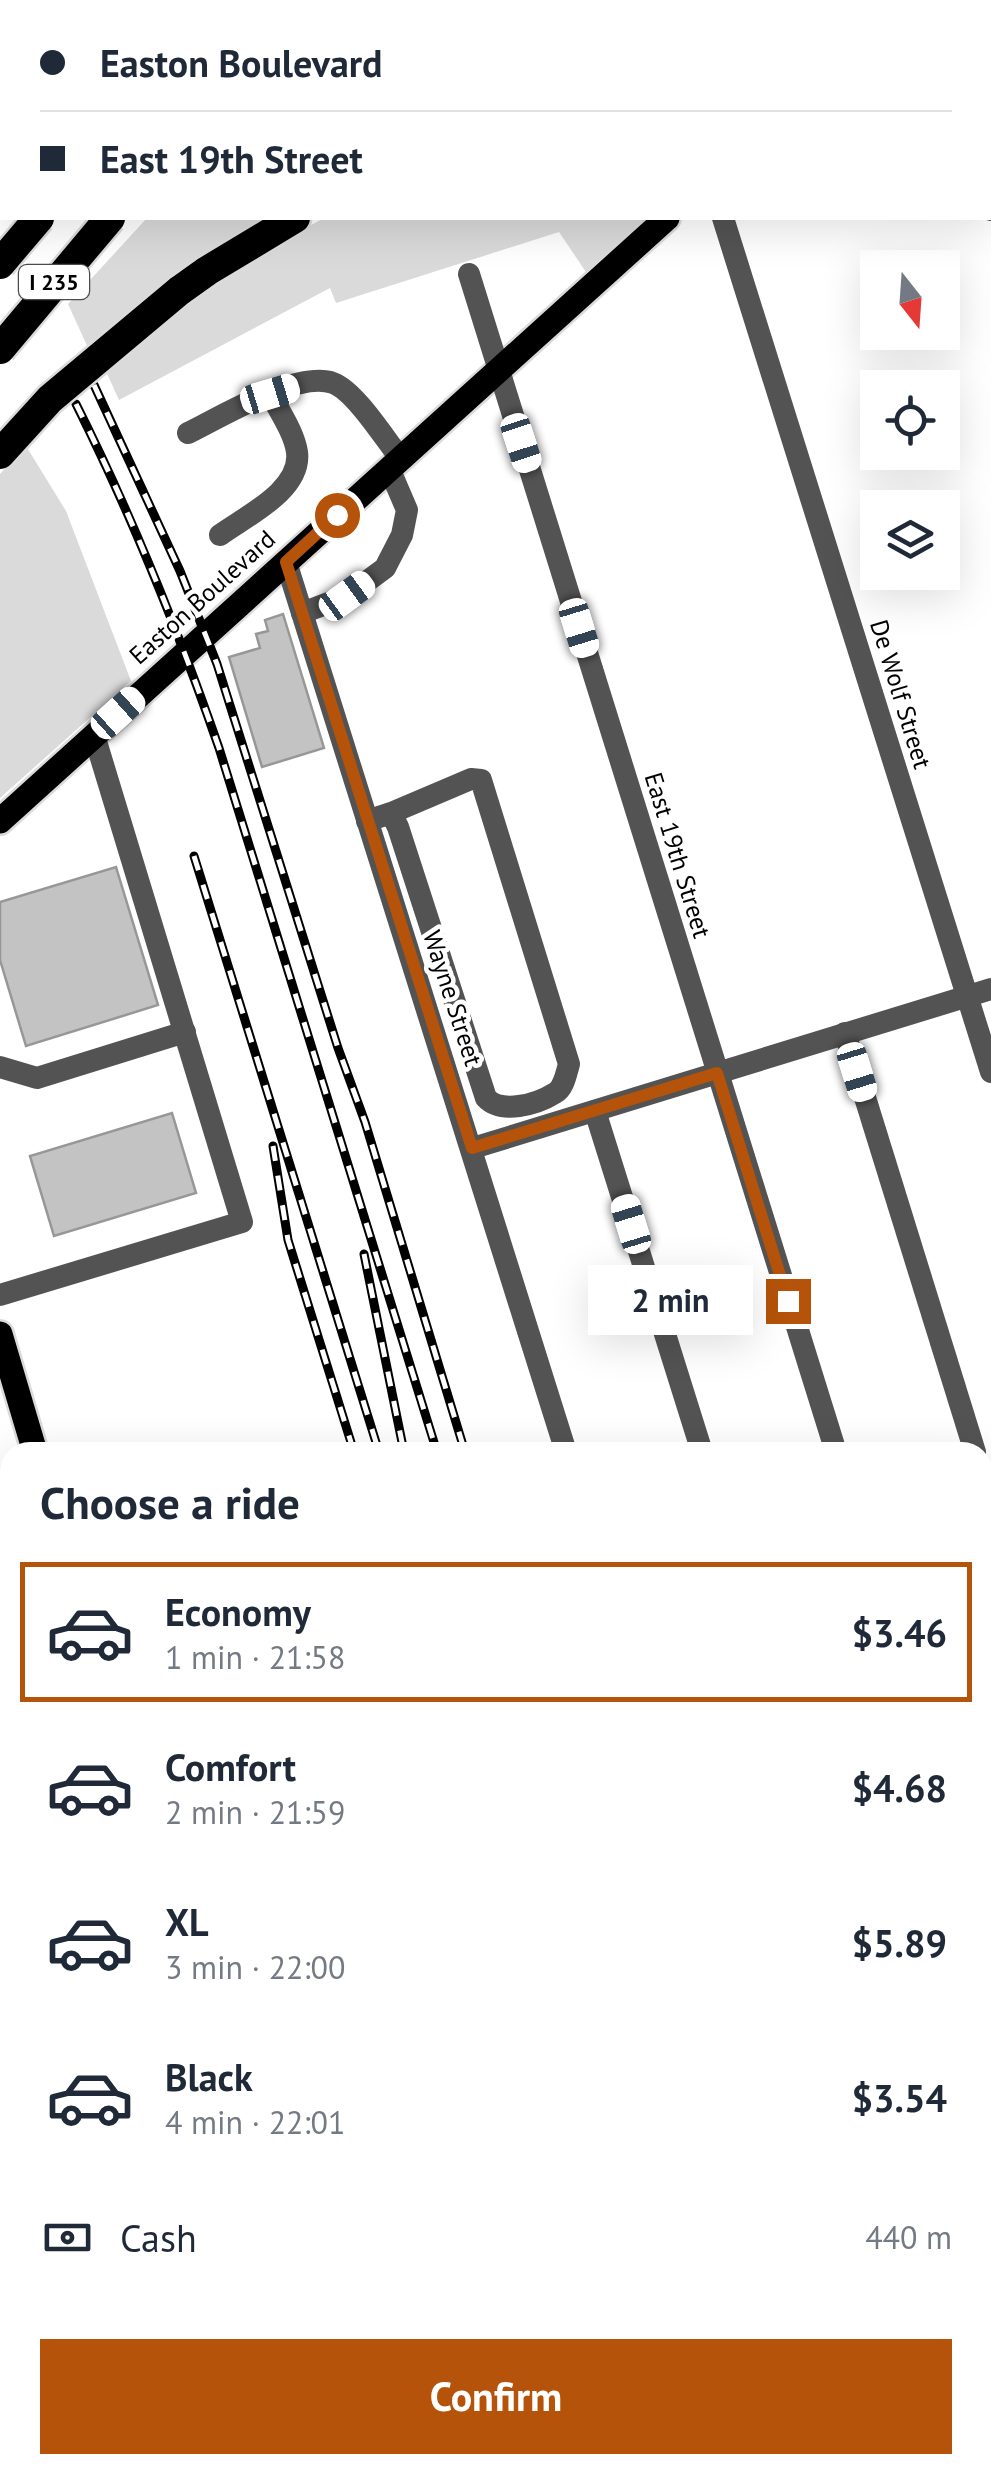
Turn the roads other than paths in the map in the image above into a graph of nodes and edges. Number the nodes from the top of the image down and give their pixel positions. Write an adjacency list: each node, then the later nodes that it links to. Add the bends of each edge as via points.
1 (24, 220): 7 (highway)
2 (38, 220): 8 (highway, I 235, bridge)
3 (108, 220): 10 (highway, I 235, bridge)
4 (293, 220): 14 (highway, bridge, via 178,292 50,400)
5 (665, 220): 11 (main road, Easton Boulevard)
6 (724, 220): 24 (street, De Wolf Street)
7 (0, 242)
8 (0, 264)
9 (469, 274): 11 (street, East 19th Street)
10 (0, 349)
11 (498, 369): 15 (main road, Easton Boulevard); 29 (street, East 19th Street)
12 (270, 394): 13 (street); 15 (street, via 313,380 334,383 356,403); 16 (street, via 292,437 295,472 280,492)
13 (188, 433)
14 (0, 454)
15 (394, 463): 17 (main road, Easton Boulevard); 18 (street, via 408,510 385,568 347,596)
16 (220, 536)
17 (286, 562): 18 (street, Wayne Street); 19 (main road, Easton Boulevard)
18 (302, 612): 22 (street, Wayne Street)
19 (94, 735): 21 (main road, Easton Boulevard); 25 (street)
20 (391, 813): 20 (street, via 486,1098 506,1109 556,1093 569,1064 481,780); 22 (street)
21 (0, 821)
22 (367, 821): 31 (street, Wayne Street)
23 (991, 989): 24 (street)
24 (968, 996): 26 (street); 28 (street, De Wolf Street)
25 (184, 1032): 27 (street, via 37,1078); 32 (street, via 242,1222)
26 (846, 1034): 29 (street); 38 (street)
27 (0, 1067)
28 (991, 1072)
29 (717, 1073): 30 (street); 37 (street, East 19th Street)
30 (595, 1110): 31 (street); 36 (street)
31 (472, 1148): 35 (street, Wayne Street)
32 (0, 1295)
33 (0, 1334): 34 (main road)
34 (33, 1442)
35 (563, 1442)
36 (699, 1442)
37 (833, 1442)
38 (972, 1442)

